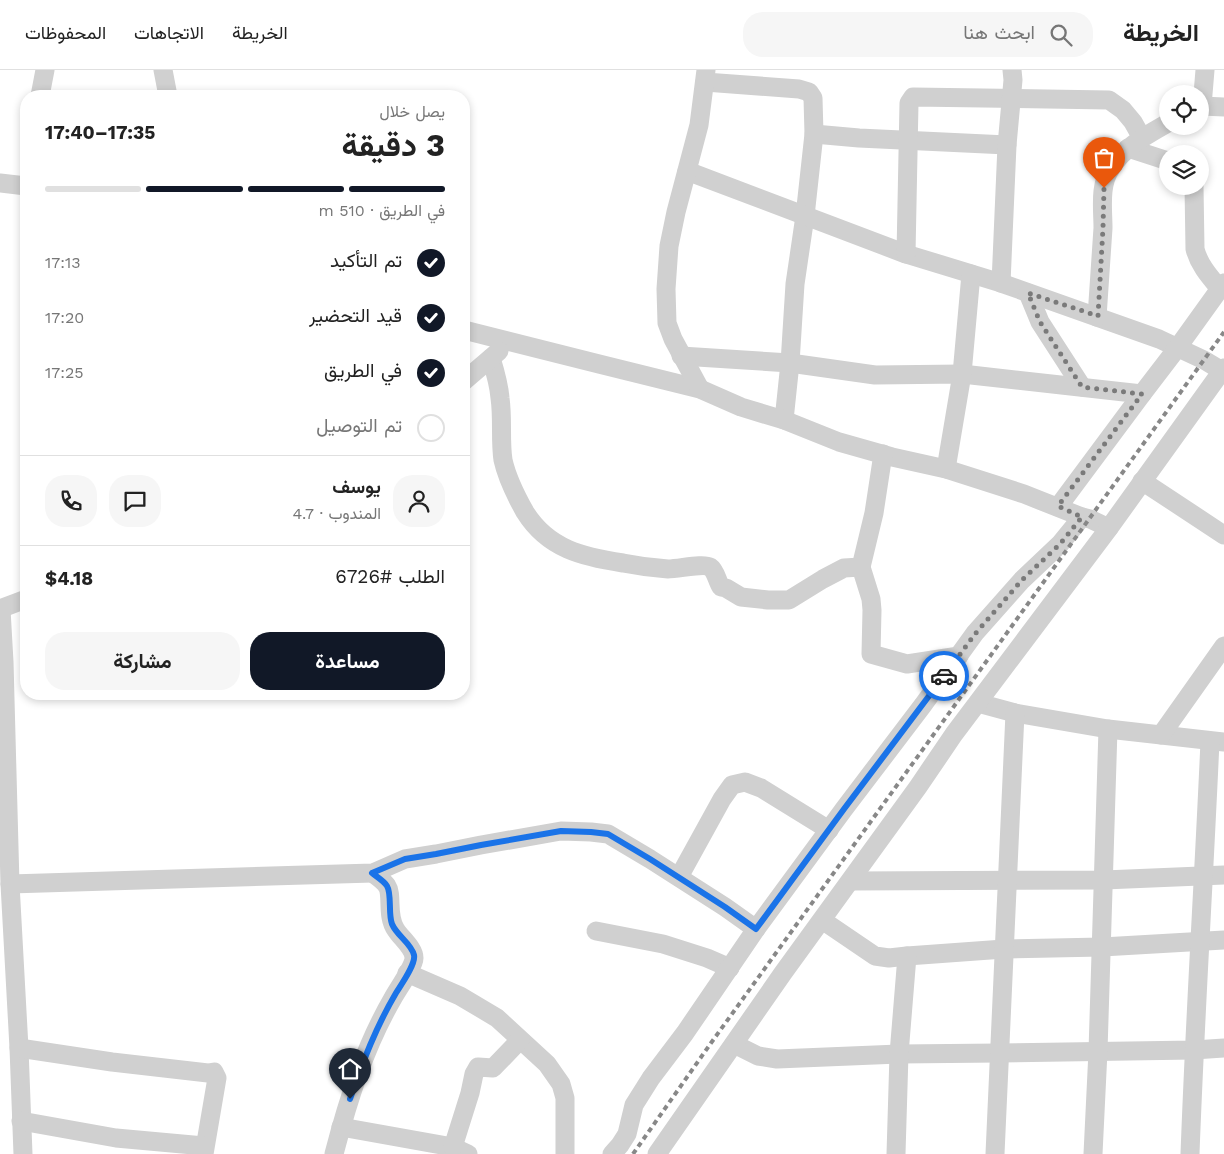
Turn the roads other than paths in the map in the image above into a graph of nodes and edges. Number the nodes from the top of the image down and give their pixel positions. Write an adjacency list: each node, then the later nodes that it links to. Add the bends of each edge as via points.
1 (45, 70): 7 (street)
2 (163, 70): 8 (street)
3 (1012, 70): 9 (street)
4 (1204, 70): 6 (street)
5 (712, 76): 13 (street, via 809,92 813,98); 18 (street)
6 (1203, 85)
7 (41, 90)
8 (167, 90)
9 (1010, 99): 14 (street, via 914,97 909,103); 15 (street, via 1109,100 1133,122); 16 (street)
10 (1209, 107): 11 (street)
11 (1224, 107)
12 (1159, 128): 15 (street)
13 (814, 134): 14 (street); 22 (street)
14 (908, 140): 16 (street); 23 (street)
15 (1135, 143): 17 (street); 28 (street, via 1106,176)
16 (1007, 145): 25 (street)
17 (1159, 156)
18 (688, 172): 22 (street); 32 (street, via 669,246 666,289 667,323)
19 (0, 183): 20 (street)
20 (20, 184)
21 (1194, 195): 26 (street, via 1197,257)
22 (805, 216): 23 (street); 34 (street, via 795,284)
23 (906, 254): 24 (street)
24 (971, 274): 25 (street); 36 (street)
25 (1000, 283): 27 (street)
26 (1222, 286): 31 (street)
27 (1028, 293): 28 (street); 38 (street, via 1040,322)
28 (1098, 316): 31 (street)
29 (470, 332): 30 (street)
30 (509, 342): 33 (street); 39 (street)
31 (1178, 347): 35 (street); 40 (street)
32 (681, 356): 34 (street); 39 (street)
33 (491, 358): 37 (street); 49 (street, via 501,400 503,459 508,479 537,528 557,544 576,554 642,566 669,569 709,566 721,587 742,597 768,600 789,600 844,568)
34 (790, 363): 36 (street, via 875,375); 41 (street)
35 (1223, 370): 44 (street)
36 (962, 374): 38 (street); 43 (street)
37 (470, 376)
38 (1082, 387): 40 (street)
39 (700, 389): 41 (street, via 741,407)
40 (1142, 394): 45 (street)
41 (784, 420): 42 (street, via 839,442)
42 (883, 454): 43 (street); 49 (street)
43 (946, 469): 45 (street)
44 (1142, 481): 47 (street); 48 (street)
45 (1058, 506): 46 (street)
46 (1082, 517): 47 (street); 53 (street, via 1060,544 1022,580)
47 (1108, 528): 54 (street)
48 (1224, 534)
49 (861, 567): 53 (street, via 871,604 871,654 907,664)
50 (20, 601): 51 (street)
51 (0, 609): 67 (street)
52 (1224, 646): 57 (street)
53 (959, 656): 59 (street)
54 (978, 703): 55 (street); 65 (street)
55 (1015, 713): 56 (street); 66 (street)
56 (1108, 729): 57 (street); 64 (street)
57 (1161, 735): 58 (street)
58 (1217, 742): 62 (street)
59 (829, 830): 63 (street, via 761,788 745,782 732,785); 69 (street)
60 (372, 873): 63 (street, via 405,859 561,831 608,834); 67 (street); 77 (street, via 386,885 392,924 414,956)
61 (1224, 875): 62 (street)
62 (1204, 876): 64 (street); 72 (street)
63 (679, 877): 69 (street)
64 (1104, 880): 66 (street); 73 (street)
65 (851, 881): 66 (street); 68 (street)
66 (1008, 881): 74 (street)
67 (10, 884): 80 (street)
68 (822, 920): 75 (street, via 875,956); 79 (street)
69 (756, 929): 76 (street)
70 (596, 931): 76 (street, via 663,944)
71 (1224, 940): 72 (street)
72 (1200, 941): 73 (street); 82 (street)
73 (1102, 947): 74 (street); 83 (street)
74 (1004, 949): 75 (street); 84 (street)
75 (907, 956): 85 (street)
76 (730, 968): 93 (street, via 651,1078 634,1105 627,1134)
77 (408, 973): 78 (street, via 460,996 497,1018); 87 (street, via 370,1043)
78 (520, 1040): 89 (street, via 493,1068 478,1067 474,1074); 92 (street, via 547,1064 562,1084)
79 (734, 1044): 85 (street, via 758,1056 777,1059); 94 (street)
80 (19, 1048): 86 (street); 88 (street, via 112,1062 214,1072 217,1078)
81 (1224, 1048): 82 (street)
82 (1194, 1050): 83 (street); 98 (street)
83 (1098, 1051): 84 (street); 97 (street)
84 (999, 1053): 85 (street); 96 (street)
85 (900, 1054): 95 (street)
86 (21, 1121): 88 (street); 90 (street)
87 (341, 1127): 89 (street); 91 (street)
88 (204, 1150)
89 (460, 1150)
90 (22, 1154)
91 (334, 1154)
92 (565, 1154)
93 (612, 1154)
94 (657, 1154)
95 (896, 1154)
96 (995, 1154)
97 (1093, 1154)
98 (1190, 1154)

